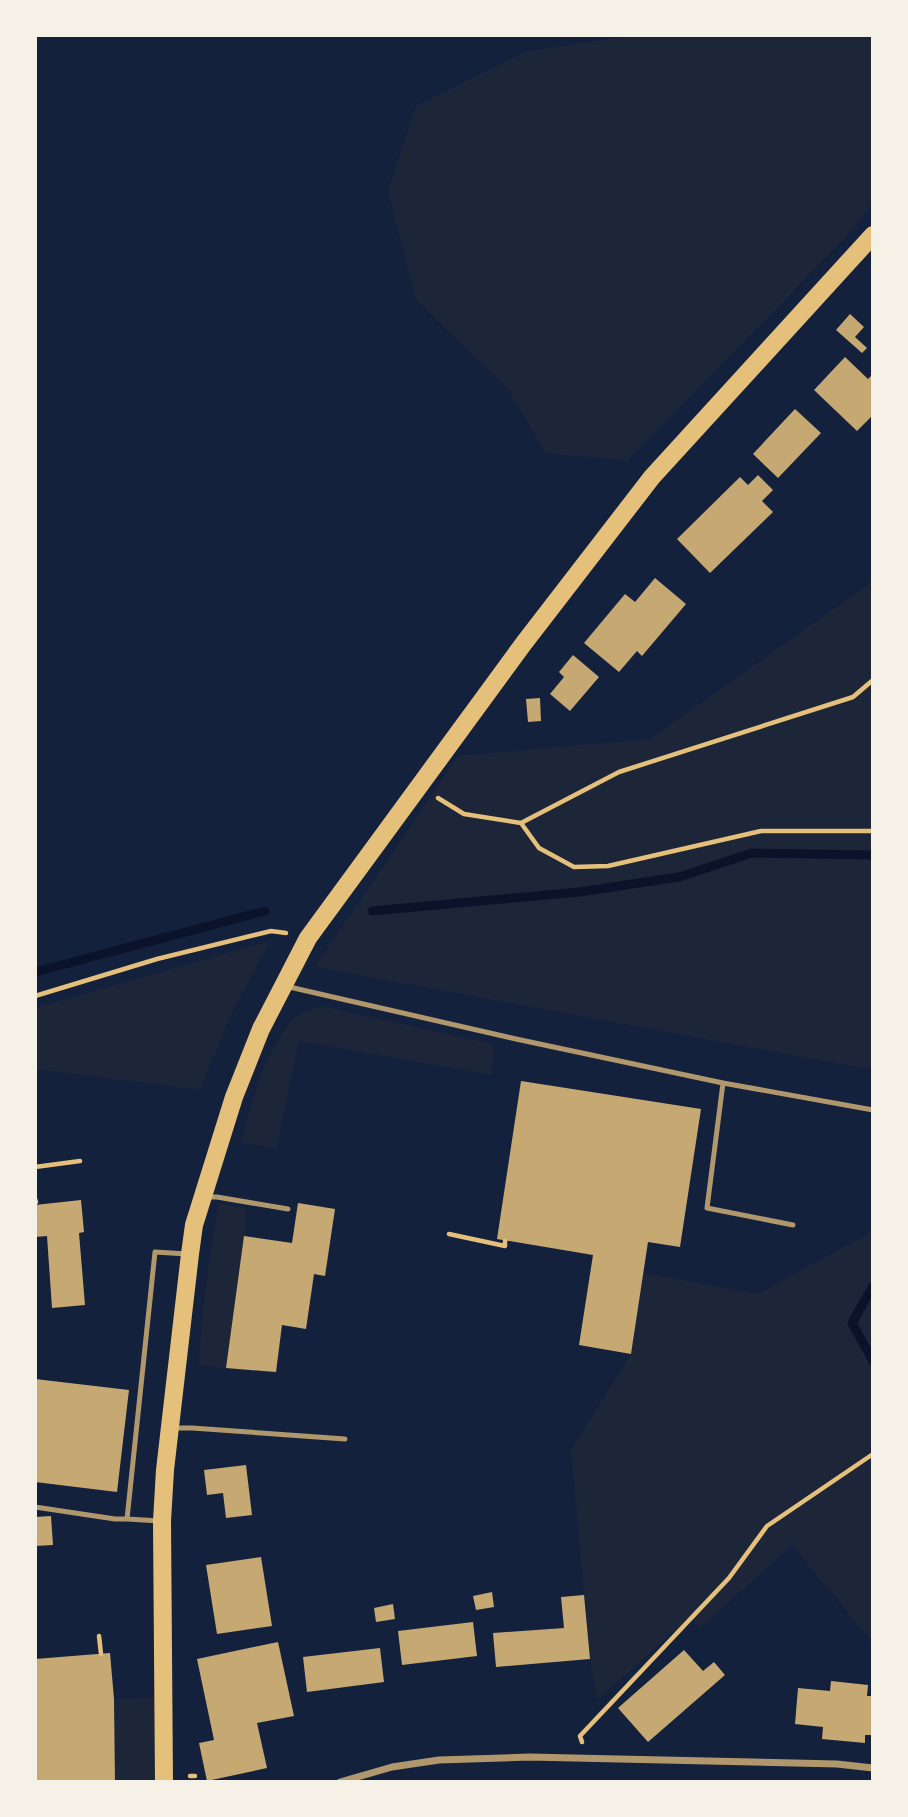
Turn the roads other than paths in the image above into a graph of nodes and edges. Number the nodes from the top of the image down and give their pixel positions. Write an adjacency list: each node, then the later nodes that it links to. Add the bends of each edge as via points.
1 (873, 235): 2 (main road, via 652,477 307,938)
2 (283, 986): 3 (lane); 5 (main road, via 234,1097)
3 (723, 1083): 4 (lane); 7 (lane, via 707,1208)
4 (873, 1110)
5 (202, 1197): 6 (lane); 8 (main road)
6 (288, 1209)
7 (793, 1225)
8 (190, 1254): 9 (main road); 12 (lane, via 155,1252)
9 (170, 1428): 10 (lane); 13 (main road)
10 (345, 1439)
11 (35, 1507): 12 (lane)
12 (127, 1519): 13 (lane)
13 (162, 1521): 15 (main road)
14 (873, 1768): 16 (street, via 529,1757 439,1760)
15 (164, 1782)
16 (340, 1782)

